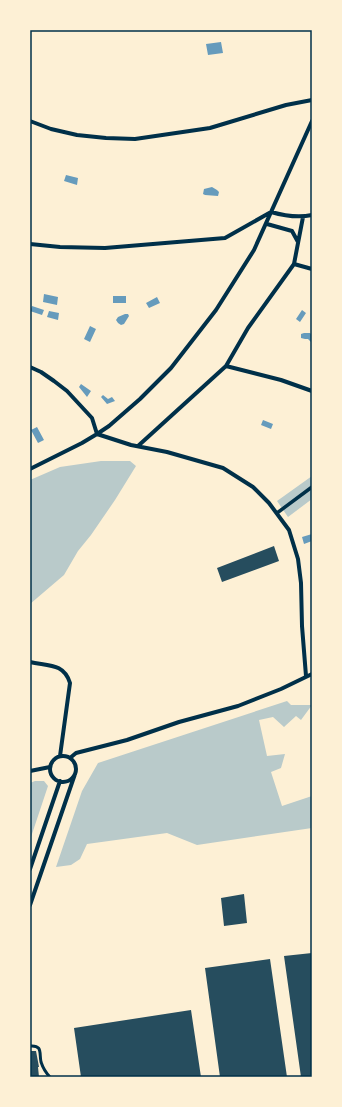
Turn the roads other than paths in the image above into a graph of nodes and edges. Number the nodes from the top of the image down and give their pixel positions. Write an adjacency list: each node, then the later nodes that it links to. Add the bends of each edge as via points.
1 (312, 100): 2 (street, via 286,105 210,128 135,139 77,135)
2 (30, 121)
3 (312, 121): 4 (street)
4 (271, 212): 6 (street); 7 (street); 9 (street, via 225,238 105,248)
5 (312, 215): 6 (street)
6 (303, 217): 8 (street)
7 (266, 224): 8 (street, via 292,231); 15 (street, via 254,250 216,310 170,368 140,399)
8 (298, 243): 10 (street)
9 (30, 244)
10 (294, 264): 11 (street); 12 (street, via 248,328)
11 (312, 269)
12 (226, 366): 14 (street); 16 (street)
13 (30, 367): 15 (street, via 67,391 92,418)
14 (312, 391)
15 (97, 434): 16 (street); 17 (street)
16 (138, 446): 19 (street, via 223,468 253,487)
17 (30, 469)
18 (312, 487): 19 (street)
19 (277, 513): 22 (street, via 289,530 298,559)
20 (30, 662): 23 (street, via 60,668 68,676 70,683)
21 (312, 674): 22 (street)
22 (306, 676): 24 (street, via 238,706 76,753)
23 (60, 756): 24 (street); 25 (street, via 53,760)
24 (70, 758): 27 (street, via 75,765)
25 (50, 767): 26 (street); 28 (street, via 53,777)
26 (30, 772)
27 (75, 774): 28 (street, via 69,780); 30 (street)
28 (60, 781): 29 (street)
29 (30, 869)
30 (30, 904)
31 (30, 1046): 32 (lane, via 38,1047 40,1050 42,1063)
32 (50, 1077)

